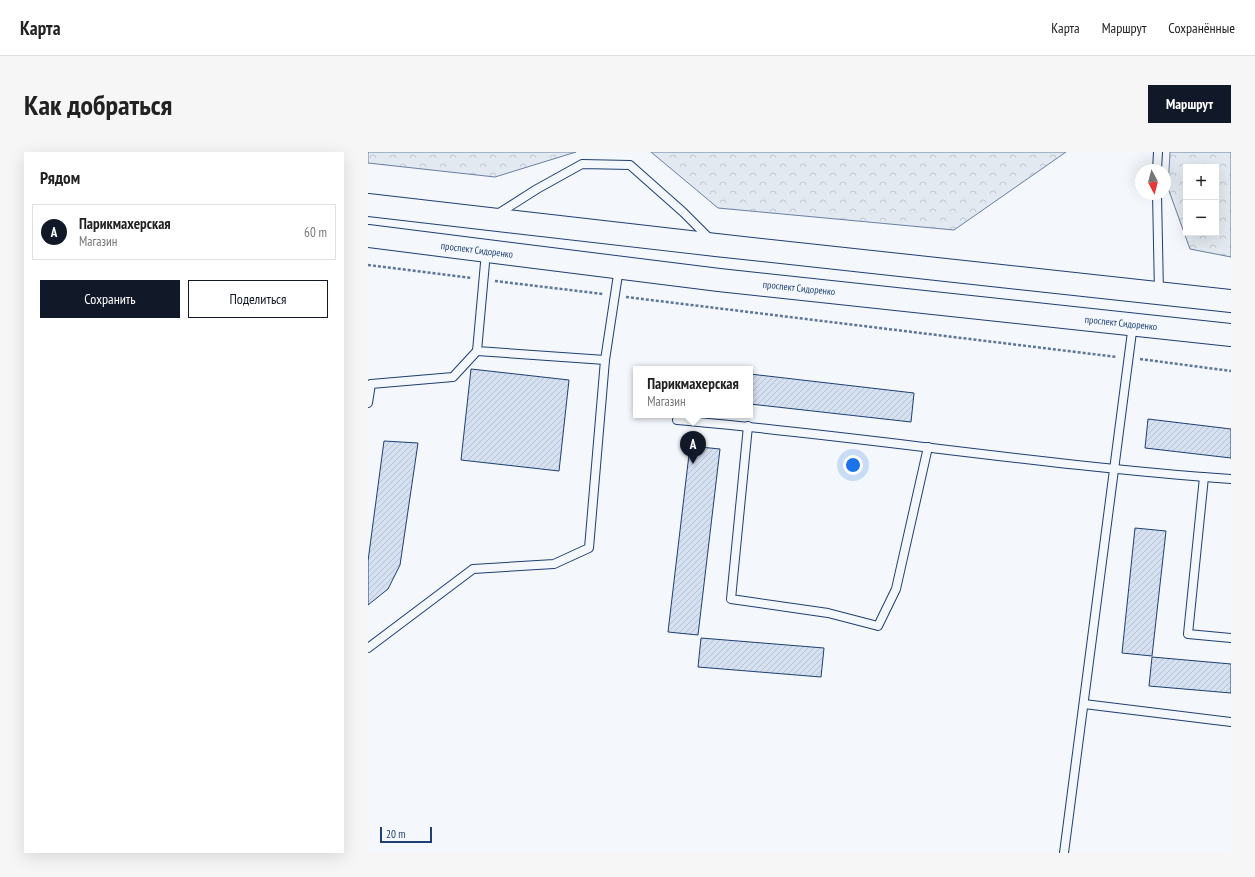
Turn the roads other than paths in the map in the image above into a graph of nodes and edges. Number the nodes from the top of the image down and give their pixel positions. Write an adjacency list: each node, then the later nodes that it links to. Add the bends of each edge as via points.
1 (1158, 152): 2 (lane)
2 (1157, 164)
3 (1157, 200): 11 (lane)
4 (368, 205): 5 (main road)
5 (491, 218): 7 (main road); 7 (lane, via 537,188 582,164 630,165); 8 (main road)
6 (368, 236): 8 (main road, проспект Сидоренко)
7 (716, 245): 10 (main road)
8 (486, 251): 9 (main road, проспект Сидоренко); 15 (lane)
9 (619, 268): 13 (main road, проспект Сидоренко); 16 (lane)
10 (1137, 291): 11 (main road); 13 (main road)
11 (1159, 293): 12 (main road)
12 (1231, 301)
13 (1133, 324): 14 (main road, проспект Сидоренко); 22 (lane)
14 (1231, 335)
15 (477, 351): 16 (lane); 17 (lane, via 453,378)
16 (605, 360): 26 (lane, via 589,548 554,564 473,569)
17 (369, 383): 18 (lane)
18 (368, 403)
19 (677, 420): 20 (lane)
20 (748, 426): 21 (lane); 21 (lane, via 731,598 828,613 878,626 896,589)
21 (928, 447): 22 (lane)
22 (1114, 469): 23 (lane); 27 (lane)
23 (1204, 477): 24 (lane); 25 (lane, via 1188,634)
24 (1231, 479)
25 (1231, 638)
26 (368, 648)
27 (1084, 704): 28 (lane); 29 (lane)
28 (1231, 722)
29 (1064, 853)

